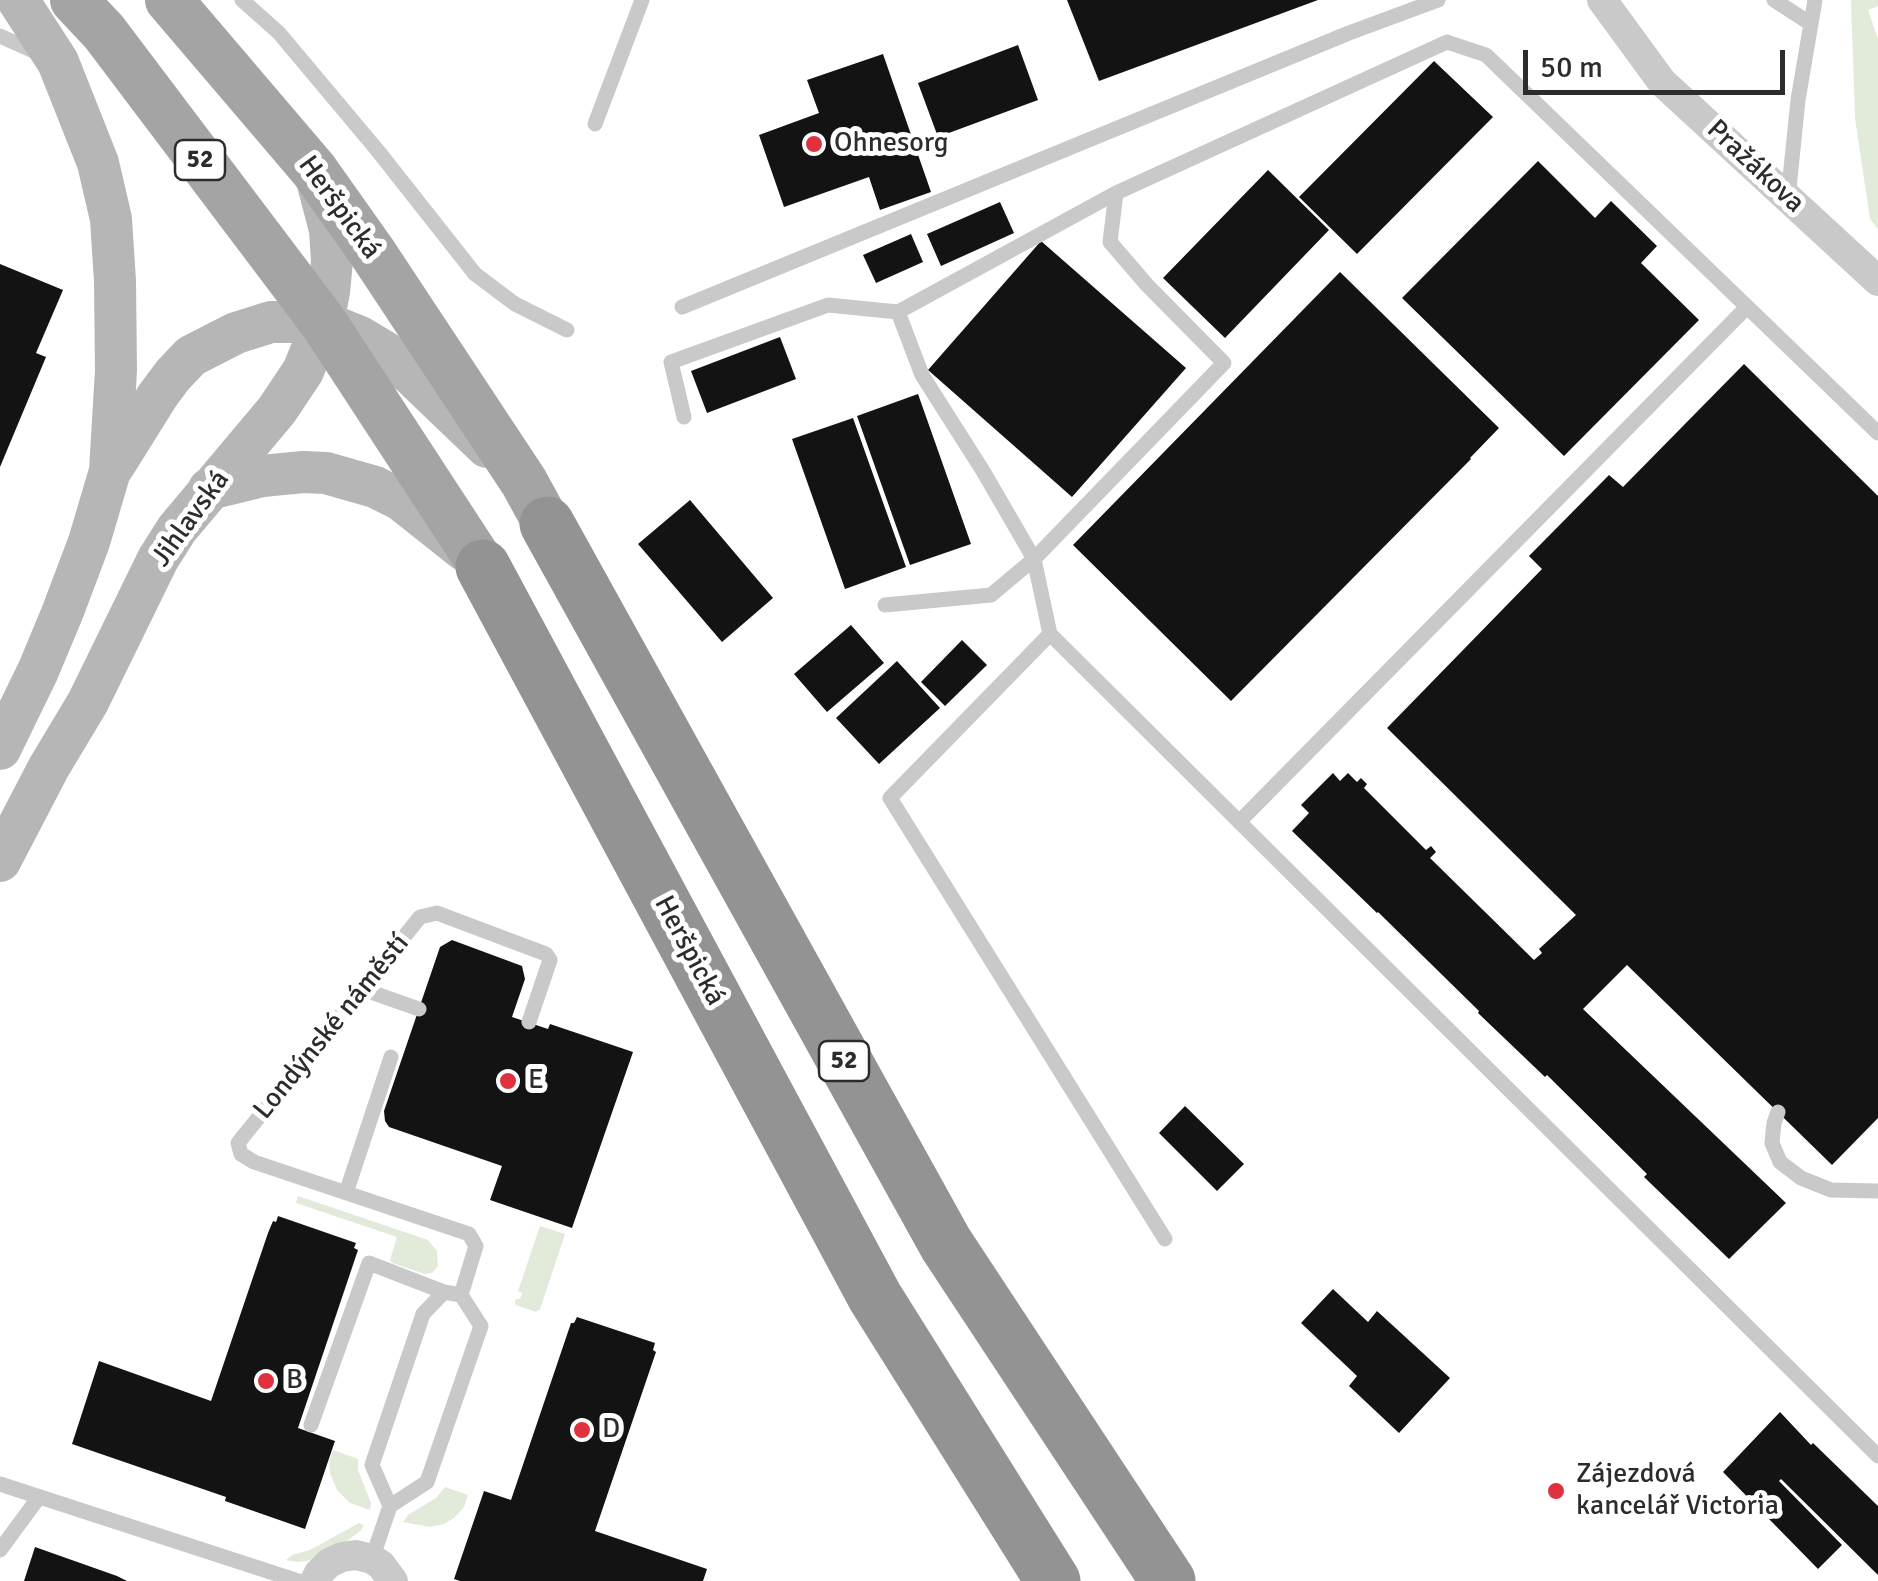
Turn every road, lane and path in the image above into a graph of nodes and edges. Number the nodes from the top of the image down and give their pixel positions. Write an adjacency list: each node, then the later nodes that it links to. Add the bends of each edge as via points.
1 (18, 0): 12 (main road)
2 (74, 0): 21 (main road, Heršpická / 52)
3 (168, 0): 14 (main road, Heršpická / 52)
4 (242, 0): 22 (lane, via 291,48 475,274 514,304)
5 (642, 0): 13 (lane)
6 (1438, 0): 18 (lane)
7 (1602, 0): 16 (street, Pražákova, via 1662,82)
8 (1774, 0): 10 (lane)
9 (1815, 0): 10 (lane)
10 (1811, 24): 16 (lane)
11 (0, 36): 12 (lane)
12 (58, 62): 25 (main road, via 98,162 110,220 116,370)
13 (595, 124)
14 (314, 170): 21 (main road, Jihlavská, via 330,230); 27 (main road, Heršpická / 52)
15 (1116, 193): 19 (lane, via 1447,42 1486,56); 20 (lane); 28 (lane, via 1110,242 1224,363)
16 (1788, 198): 17 (street, Pražákova)
17 (1878, 281)
18 (682, 307)
19 (1747, 307): 24 (lane); 33 (lane)
20 (898, 312): 23 (lane, via 828,305 671,362); 28 (lane, via 922,375)
21 (324, 322): 25 (main road, via 272,322 191,356); 26 (main road, Jihlavská, via 277,410); 27 (main road, Heršpická, via 385,352); 29 (main road, Heršpická / 52)
22 (566, 330)
23 (684, 417)
24 (1878, 433)
25 (110, 471): 32 (main road, via 63,611)
26 (209, 490): 29 (main road, via 303,472 354,480 401,500); 34 (main road, Jihlavská, via 158,559)
27 (535, 503): 55 (highway, Heršpická / 52, via 946,1244)
28 (1034, 559): 30 (lane, via 991,595); 31 (lane)
29 (483, 568): 54 (highway, Heršpická / 52, via 875,1297)
30 (884, 606)
31 (1050, 634): 33 (lane); 42 (lane, via 890,798)
32 (0, 749)
33 (1240, 822): 45 (lane)
34 (0, 861)
35 (362, 989): 36 (lane); 37 (lane, Londýnské náměstí, via 420,916 437,913 546,954 550,960); 41 (lane, Londýnské náměstí, via 238,1144 254,1162)
36 (418, 1009)
37 (528, 1022)
38 (391, 1057): 41 (lane)
39 (1778, 1112): 40 (lane, via 1772,1144 1780,1162 1831,1190)
40 (1878, 1191)
41 (346, 1194): 43 (lane, Londýnské náměstí, via 469,1234 476,1246)
42 (1165, 1239)
43 (452, 1294): 44 (lane, via 369,1263); 48 (lane, Londýnské náměstí, via 423,1314 372,1465); 48 (lane, via 481,1326 427,1482)
44 (311, 1426)
45 (1874, 1449)
46 (0, 1484): 47 (lane)
47 (39, 1497): 49 (lane); 51 (lane)
48 (390, 1506): 50 (lane)
49 (0, 1550)
50 (372, 1558): 52 (street, via 342,1557); 53 (street)
51 (298, 1581)
52 (315, 1581)
53 (393, 1581)
54 (1052, 1581)
55 (1168, 1581)

